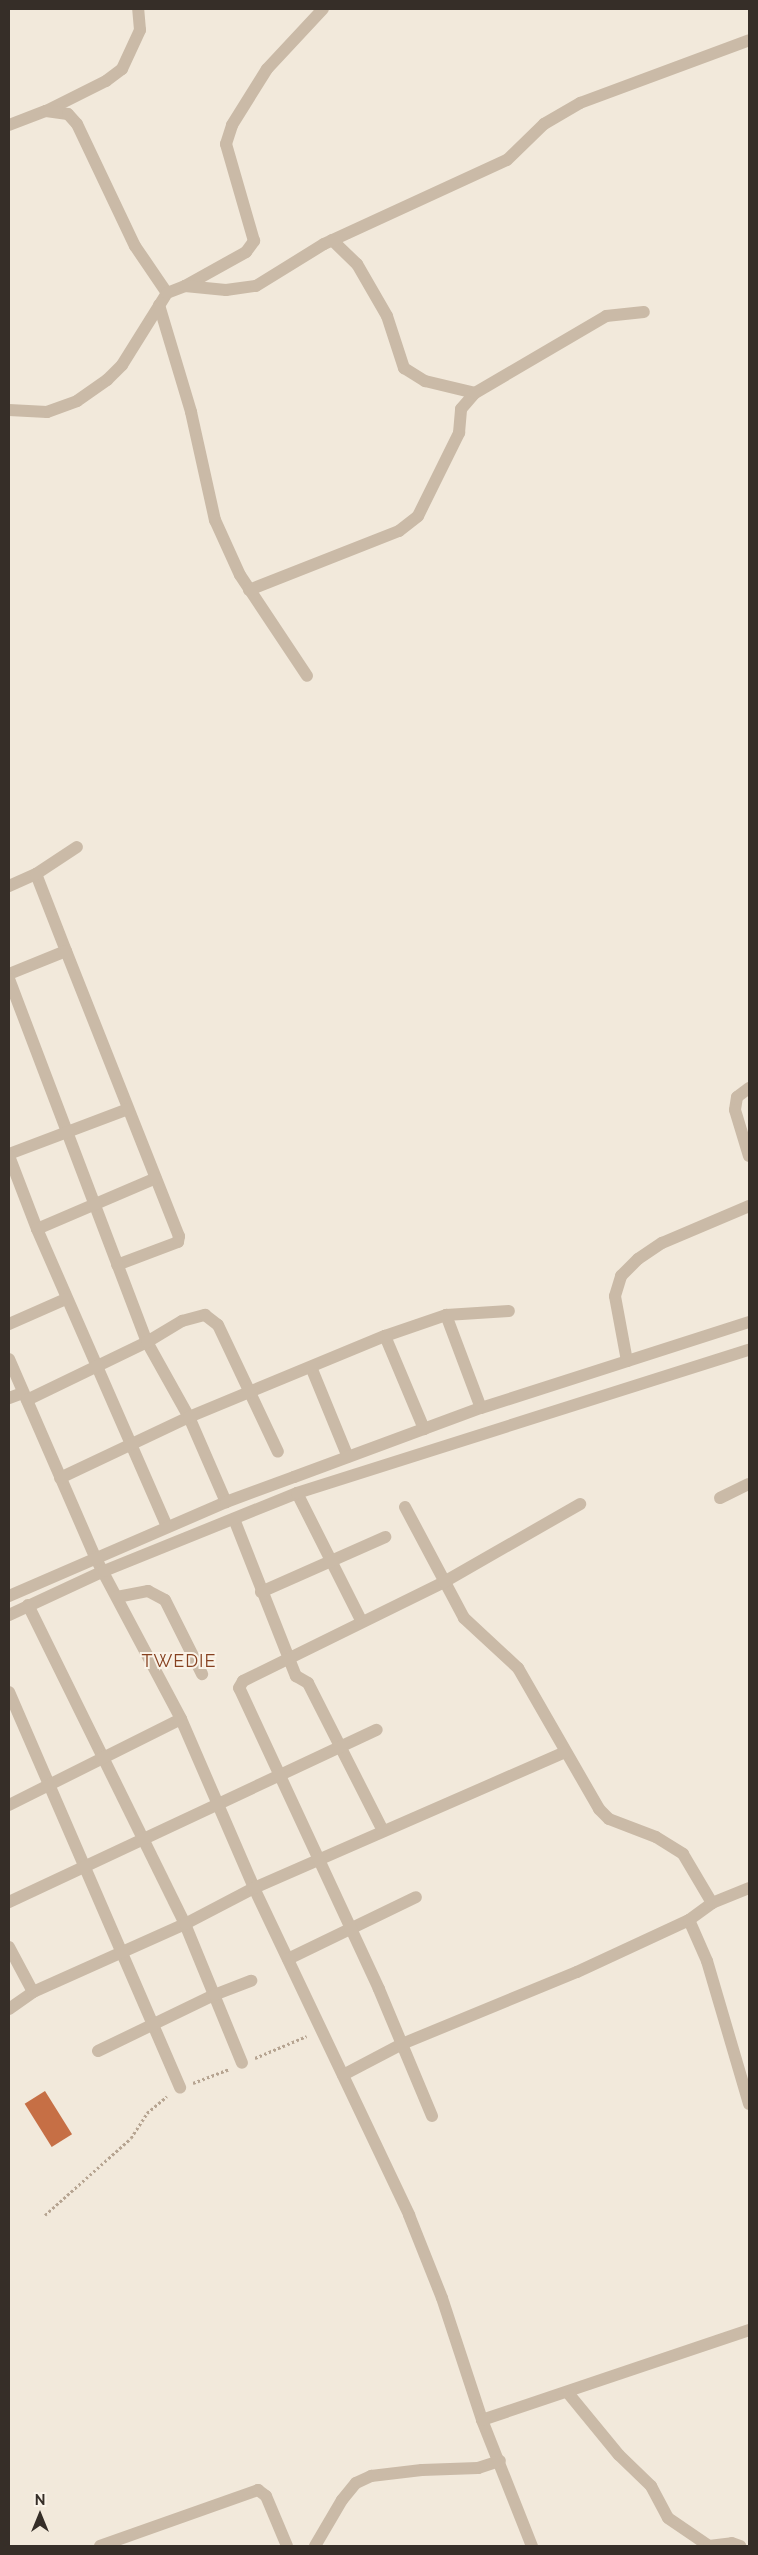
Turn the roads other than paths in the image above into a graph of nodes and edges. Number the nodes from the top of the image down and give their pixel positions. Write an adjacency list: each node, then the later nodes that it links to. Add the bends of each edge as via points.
1 (138, 9): 4 (street, via 140,30 122,68 106,81)
2 (323, 9): 7 (street, via 267,68 232,125 226,144 254,241 246,252)
3 (749, 40): 6 (street, via 580,103 544,124 507,160)
4 (46, 111): 5 (street); 8 (street, via 68,114 77,124 135,246)
5 (9, 125)
6 (332, 240): 7 (street, via 256,286 226,290); 11 (street, via 357,264 387,316 404,368 425,381)
7 (185, 286): 8 (street)
8 (167, 293): 9 (street)
9 (159, 304): 12 (street, via 122,365 77,401 47,412); 13 (street, via 191,412 215,520)
10 (644, 312): 11 (street, via 606,316)
11 (474, 393): 13 (street, via 461,410 459,433 418,516 399,531 374,542)
12 (9, 410)
13 (249, 590): 14 (street)
14 (307, 676)
15 (77, 848): 16 (street)
16 (36, 874): 17 (street); 18 (street)
17 (9, 886)
18 (66, 951): 19 (street); 22 (street)
19 (9, 974)
20 (9, 979): 23 (street)
21 (749, 1088): 25 (street, via 737,1097 735,1110)
22 (128, 1108): 23 (street); 26 (street)
23 (65, 1133): 24 (street); 27 (street)
24 (9, 1155): 29 (street)
25 (749, 1156)
26 (156, 1178): 27 (street); 30 (street, via 179,1236 178,1242)
27 (94, 1205): 29 (street); 30 (street)
28 (749, 1206): 40 (street, via 662,1243 621,1276 615,1296)
29 (37, 1230): 31 (street)
30 (117, 1265): 37 (street)
31 (66, 1299): 35 (street); 41 (street)
32 (508, 1312): 33 (street)
33 (446, 1315): 36 (street); 46 (street)
34 (749, 1322): 40 (street)
35 (9, 1324)
36 (385, 1336): 42 (street); 48 (street)
37 (147, 1342): 41 (street); 43 (street, via 182,1321 205,1315 218,1325); 47 (street)
38 (749, 1350): 54 (street)
39 (9, 1359): 44 (street)
40 (627, 1361): 46 (street)
41 (95, 1366): 44 (street); 49 (street)
42 (310, 1367): 43 (street); 51 (street)
43 (249, 1392): 47 (street); 50 (street)
44 (24, 1396): 45 (street); 52 (street)
45 (9, 1398)
46 (481, 1408): 48 (street)
47 (189, 1417): 49 (street); 56 (street)
48 (424, 1429): 51 (street)
49 (130, 1445): 52 (street); 60 (street)
50 (278, 1452)
51 (348, 1457): 56 (street)
52 (60, 1478): 62 (street)
53 (749, 1484): 55 (street)
54 (297, 1493): 59 (street); 63 (street)
55 (720, 1498)
56 (226, 1502): 60 (street)
57 (580, 1504): 65 (street)
58 (405, 1507): 65 (street)
59 (234, 1519): 64 (street); 66 (street)
60 (167, 1527): 62 (street)
61 (385, 1537): 63 (street)
62 (95, 1557): 64 (street); 67 (street)
63 (332, 1562): 66 (street); 71 (street)
64 (104, 1571): 68 (street); 69 (street)
65 (444, 1582): 71 (street); 78 (street, via 473,1629 496,1645 518,1668)
66 (261, 1592): 72 (street)
67 (9, 1596)
68 (117, 1597): 73 (street, via 148,1591 165,1600); 75 (street)
69 (28, 1605): 70 (street); 79 (street)
70 (9, 1615)
71 (362, 1622): 72 (street)
72 (288, 1658): 77 (street, via 296,1676 308,1683); 80 (street, via 243,1681 239,1688)
73 (202, 1674)
74 (9, 1692): 81 (street)
75 (181, 1718): 79 (street); 82 (street)
76 (377, 1730): 77 (street)
77 (341, 1747): 80 (street); 84 (street)
78 (565, 1752): 84 (street); 92 (street, via 599,1810 609,1819 656,1837 683,1854)
79 (103, 1758): 81 (street); 85 (street)
80 (280, 1775): 82 (street); 86 (street)
81 (50, 1784): 83 (street); 87 (street)
82 (217, 1804): 85 (street); 88 (street)
83 (9, 1805)
84 (383, 1832): 86 (street)
85 (144, 1837): 87 (street); 94 (street)
86 (321, 1861): 88 (street); 95 (street)
87 (86, 1866): 91 (street); 97 (street)
88 (254, 1888): 94 (street); 98 (street)
89 (749, 1888): 92 (street)
90 (416, 1897): 95 (street)
91 (9, 1902)
92 (712, 1903): 93 (street)
93 (689, 1920): 104 (street, via 577,1972); 109 (street, via 707,1961)
94 (185, 1924): 97 (street); 101 (street)
95 (351, 1928): 98 (street); 104 (street)
96 (9, 1947): 100 (street)
97 (122, 1951): 100 (street); 103 (street)
98 (288, 1959): 107 (street)
99 (251, 1981): 101 (street)
100 (33, 1992): 102 (street)
101 (214, 1995): 103 (street); 106 (street)
102 (9, 2009)
103 (153, 2024): 105 (street); 108 (street)
104 (402, 2044): 107 (street); 110 (street)
105 (98, 2051)
106 (242, 2063)
107 (343, 2075): 113 (street, via 409,2215 442,2298)
108 (180, 2088)
109 (749, 2104)
110 (432, 2116)
111 (749, 2330): 112 (street, via 616,2373)
112 (568, 2393): 113 (street); 119 (street, via 619,2455 651,2486 668,2518 709,2546 732,2543)
113 (482, 2420): 114 (street)
114 (500, 2461): 117 (street, via 478,2468 371,2476 356,2483 342,2500); 118 (street)
115 (100, 2546): 116 (street, via 258,2490 266,2496)
116 (287, 2546)
117 (315, 2546)
118 (532, 2546)
119 (740, 2546)

